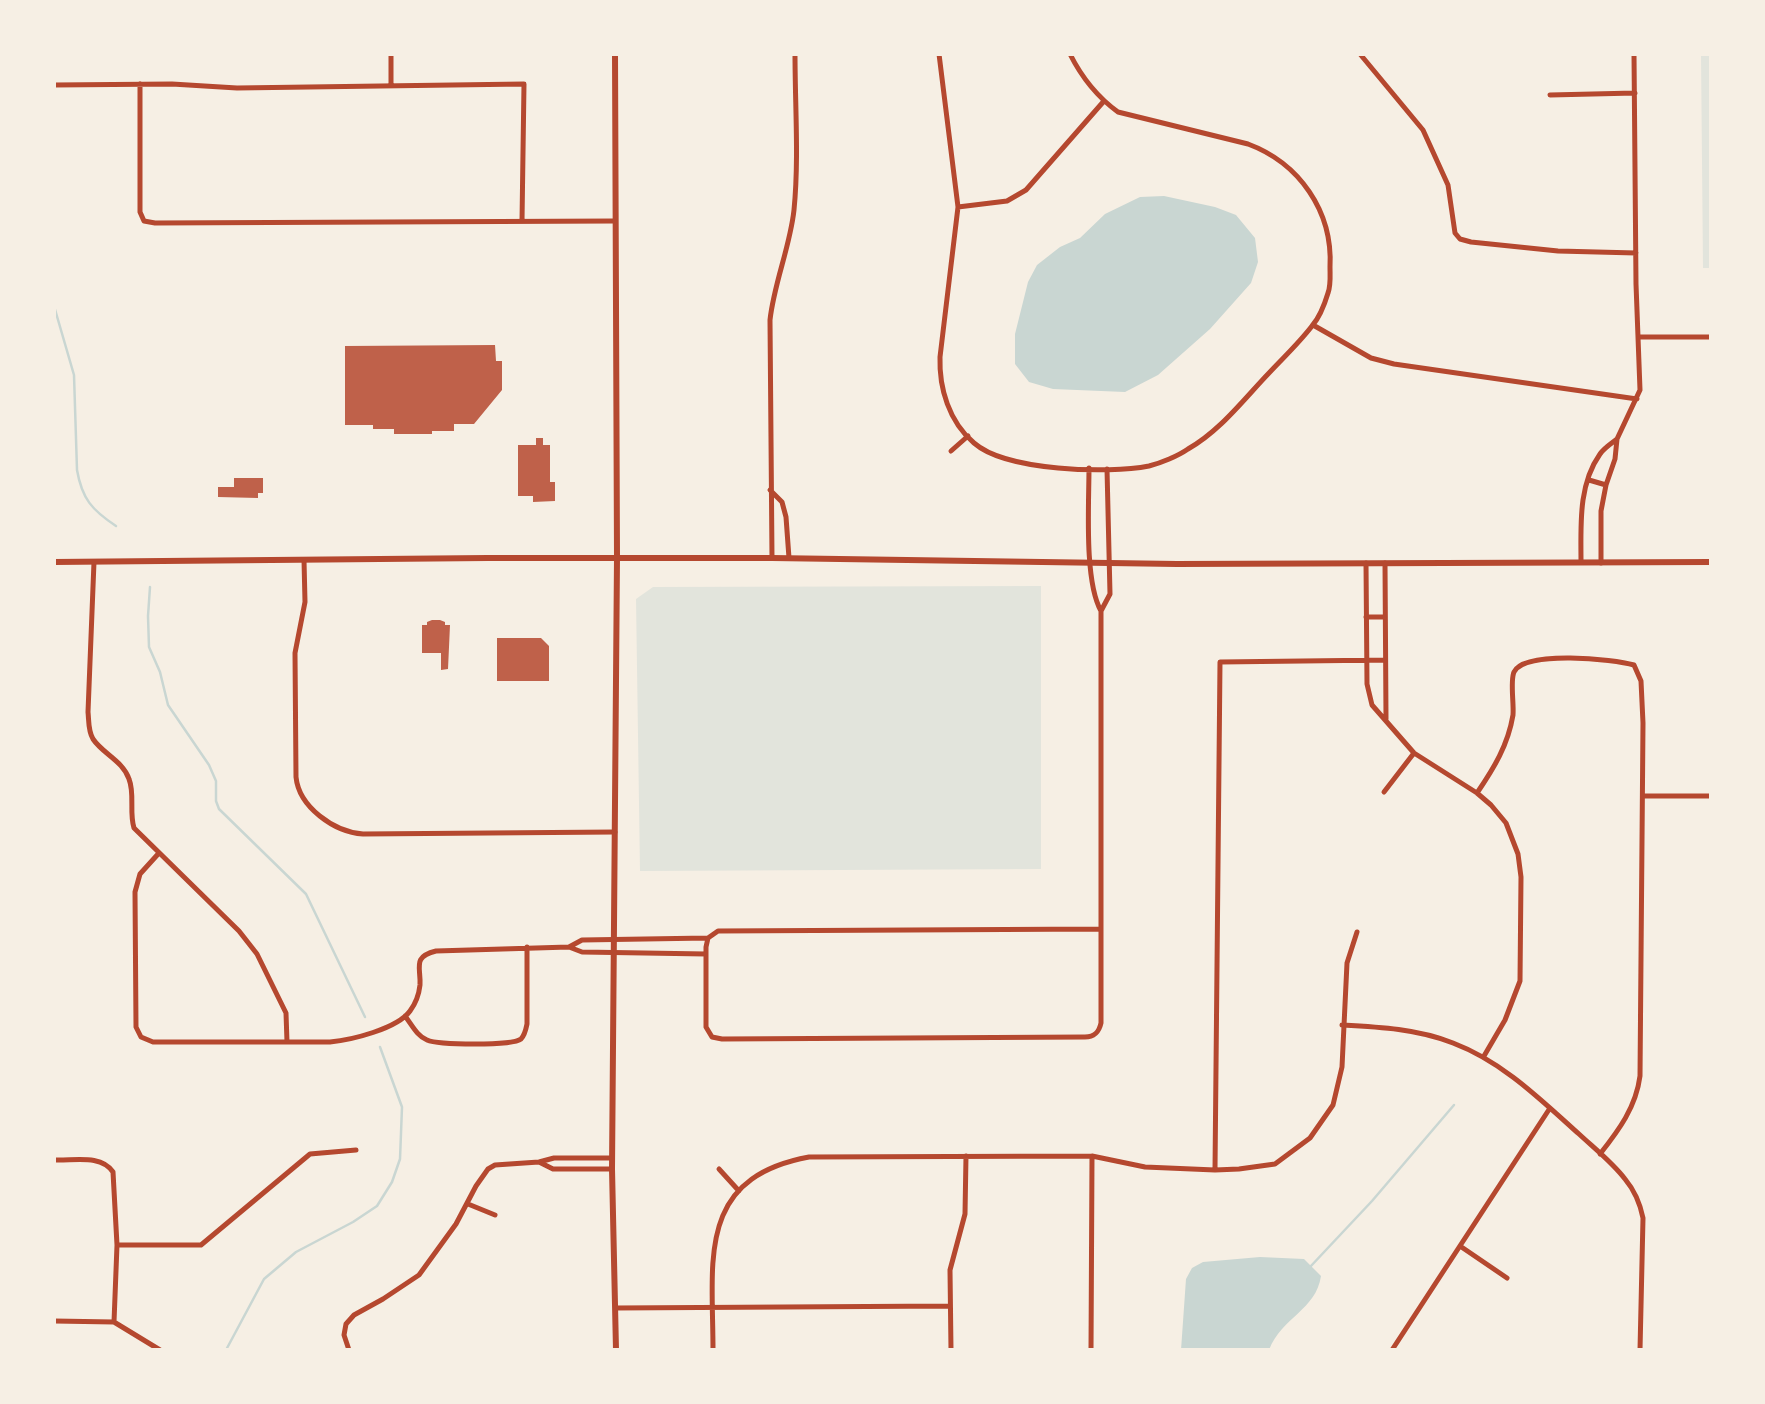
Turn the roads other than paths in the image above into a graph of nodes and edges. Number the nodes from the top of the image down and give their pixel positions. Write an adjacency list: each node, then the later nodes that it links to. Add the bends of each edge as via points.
1 (391, 54): 10 (street)
2 (615, 54): 16 (street)
3 (795, 54): 29 (street, via 794,213 770,320)
4 (939, 54): 14 (street)
5 (1070, 54): 13 (street, via 1086,83)
6 (1360, 54): 17 (street, via 1423,130 1448,185 1455,233 1460,239 1558,251)
7 (1634, 54): 11 (street)
8 (140, 84): 9 (street); 10 (street); 15 (street, via 140,212 144,221)
9 (54, 85)
10 (391, 86): 15 (street, via 524,85)
11 (1635, 93): 12 (street); 17 (street)
12 (1550, 95)
13 (1104, 102): 14 (street, via 1026,190 1007,201); 18 (street, via 1118,112 1248,144 1282,161 1319,208 1331,250 1329,292)
14 (958, 207): 22 (street, via 939,380 948,406)
15 (522, 220): 16 (street)
16 (615, 220): 30 (street)
17 (1636, 253): 19 (street)
18 (1313, 325): 21 (street, via 1371,358 1394,364); 26 (street, via 1214,431 1188,450 1151,466)
19 (1638, 337): 20 (street); 21 (street)
20 (1711, 337)
21 (1637, 399): 23 (street)
22 (968, 436): 24 (street); 25 (street, via 993,454 1017,461)
23 (1617, 439): 27 (street, via 1601,453); 28 (street)
24 (951, 451)
25 (1089, 468): 26 (street); 36 (street)
26 (1107, 469): 37 (street)
27 (1589, 480): 28 (street); 38 (street, via 1580,514)
28 (1606, 485): 39 (street)
29 (770, 490): 31 (street); 32 (street, via 784,509)
30 (617, 558): 31 (street); 33 (street); 54 (street)
31 (772, 558): 32 (street)
32 (789, 558): 36 (street)
33 (304, 560): 35 (street); 54 (street, via 305,602 295,653 296,782 305,799 332,825 363,834)
34 (54, 562): 35 (street)
35 (94, 562): 55 (street, via 89,730 124,770 130,781 134,828)
36 (1091, 562): 37 (street); 43 (street, via 1093,593)
37 (1109, 562): 41 (street); 43 (street, via 1110,594)
38 (1581, 562): 39 (street); 42 (street)
39 (1601, 562): 40 (street)
40 (1711, 562)
41 (1366, 563): 42 (street); 44 (street)
42 (1385, 563): 45 (street)
43 (1101, 611): 56 (street)
44 (1366, 617): 45 (street); 46 (street)
45 (1385, 617): 47 (street)
46 (1367, 660): 47 (street); 48 (street, via 1372,705); 78 (street, via 1220,662)
47 (1385, 660): 48 (street)
48 (1386, 719): 49 (street)
49 (1414, 753): 50 (street); 51 (street)
50 (1384, 792)
51 (1477, 793): 52 (street, via 1505,748 1513,714 1513,674 1532,661 1588,659 1634,665 1641,681); 67 (street, via 1506,823 1521,877 1520,981)
52 (1643, 796): 53 (street); 70 (street, via 1640,1076 1631,1109)
53 (1711, 796)
54 (615, 832): 58 (street)
55 (159, 852): 66 (street, via 257,954 286,1013); 66 (street, via 140,874 135,892 138,1033 153,1042)
56 (1100, 929): 59 (street, via 723,930); 63 (street, via 1101,1023 1097,1033 1085,1038 716,1039 706,1027)
57 (1357, 932): 65 (street, via 1346,963)
58 (615, 938): 59 (street); 61 (street, via 582,940); 62 (street)
59 (708, 938): 63 (street)
60 (527, 947): 61 (street); 64 (street, via 428,953 419,962 420,990); 64 (street, via 527,1024 519,1040 430,1042)
61 (569, 947): 62 (street)
62 (615, 953): 63 (street); 73 (street)
63 (706, 954)
64 (405, 1016): 66 (street, via 355,1039)
65 (1342, 1026): 67 (street, via 1419,1032); 78 (street, via 1342,1067 1333,1105 1310,1138 1275,1164)
66 (287, 1042)
67 (1485, 1056): 68 (street)
68 (1550, 1108): 70 (street); 83 (street)
69 (356, 1150): 82 (street, via 310,1154 201,1245)
70 (1600, 1154): 97 (street, via 1626,1179 1643,1218)
71 (966, 1156): 72 (street); 79 (street, via 809,1157 778,1165); 85 (street, via 965,1214 950,1270)
72 (1092, 1156): 78 (street, via 1153,1168); 95 (street)
73 (612, 1158): 75 (street); 76 (street)
74 (54, 1160): 82 (street, via 108,1165 114,1176)
75 (539, 1162): 76 (street, via 553,1169); 80 (street, via 495,1165 483,1175)
76 (611, 1169): 87 (street)
77 (719, 1169): 79 (street)
78 (1214, 1170)
79 (739, 1191): 86 (street, via 727,1205 715,1238)
80 (468, 1204): 81 (street); 91 (street, via 419,1275 346,1324)
81 (495, 1215)
82 (117, 1245): 89 (street)
83 (1460, 1246): 84 (street); 96 (street)
84 (1507, 1278)
85 (950, 1306): 86 (street); 94 (street)
86 (713, 1307): 87 (street); 93 (street)
87 (616, 1308): 92 (street)
88 (54, 1321): 89 (street)
89 (114, 1322): 90 (street)
90 (160, 1350)
91 (349, 1350)
92 (616, 1350)
93 (713, 1350)
94 (951, 1350)
95 (1091, 1350)
96 (1392, 1350)
97 (1640, 1350)

